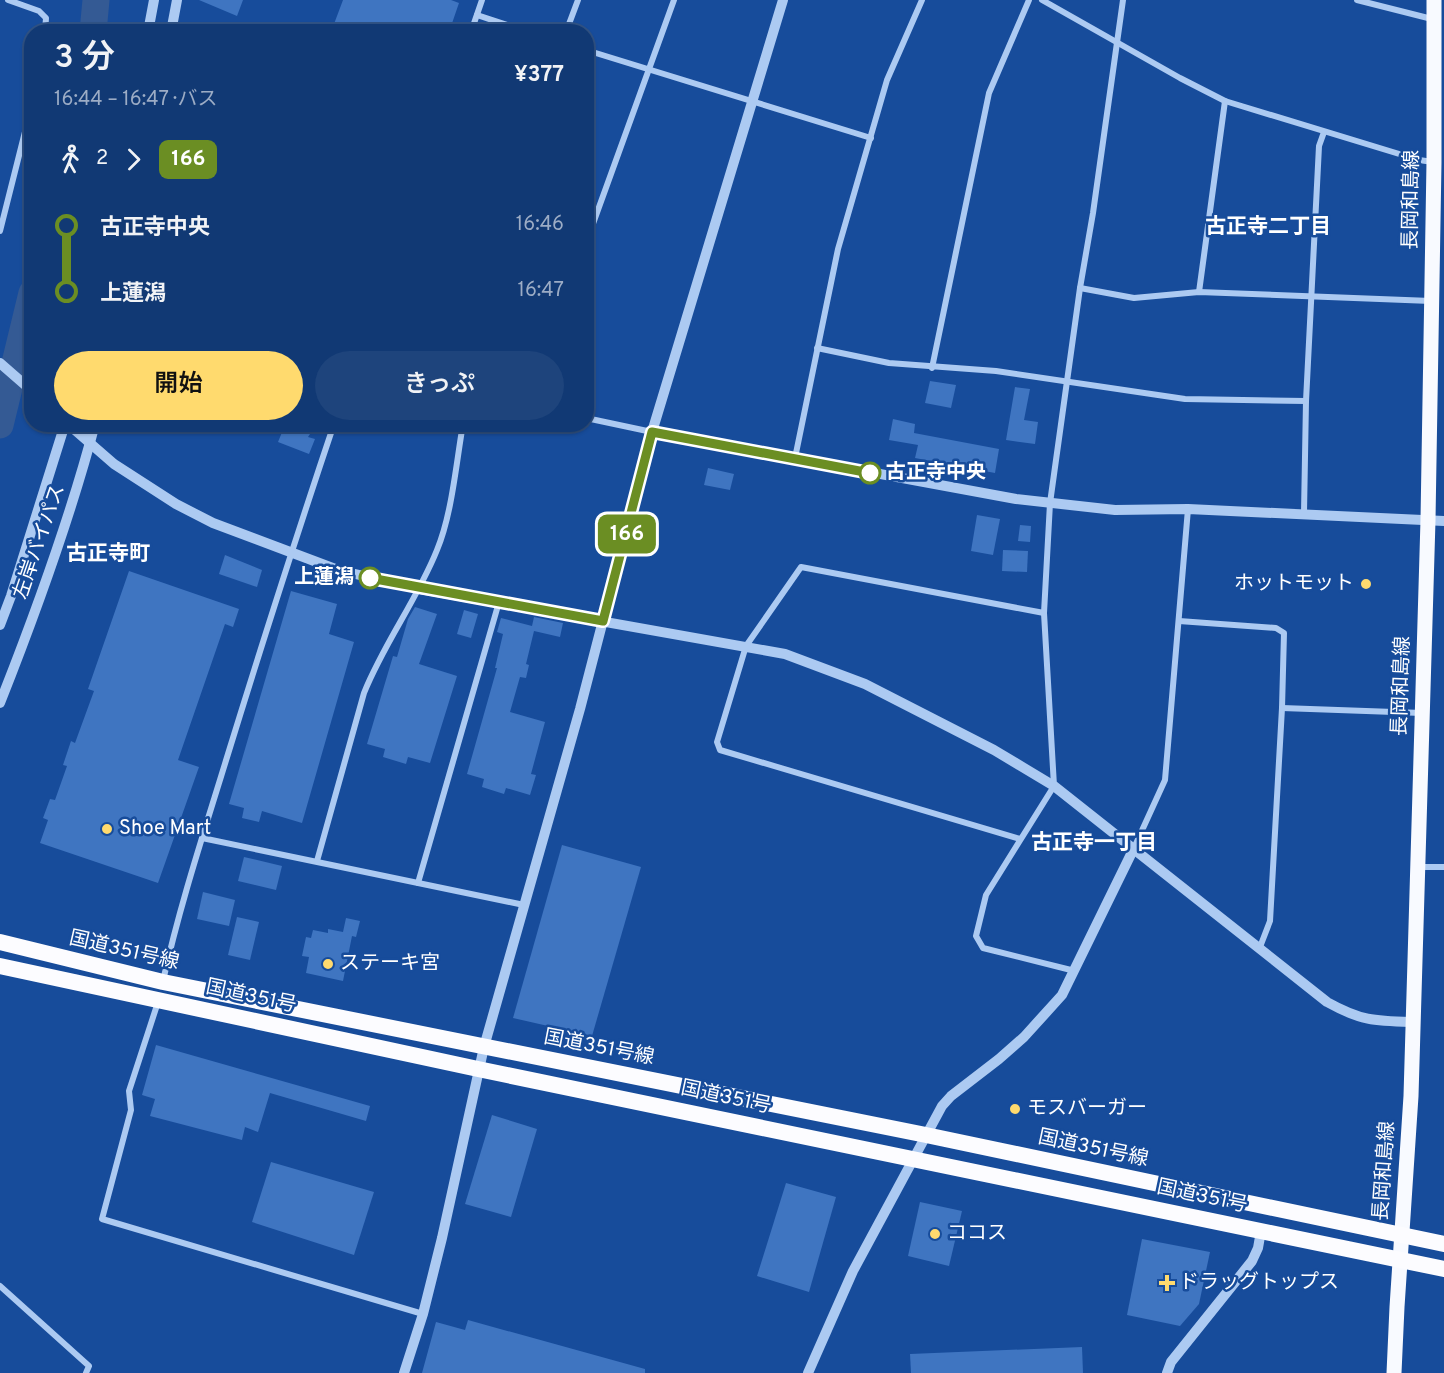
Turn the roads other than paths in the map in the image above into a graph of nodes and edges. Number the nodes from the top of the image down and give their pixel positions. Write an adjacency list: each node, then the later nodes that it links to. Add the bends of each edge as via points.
1 (8, 0): 16 (street, via 39,11 46,18)
2 (154, 0): 17 (street)
3 (177, 0): 18 (street)
4 (482, 0): 14 (street)
5 (578, 0): 21 (street)
6 (674, 0): 24 (street)
7 (783, 0): 25 (street)
8 (922, 0): 29 (street, via 887,80)
9 (1029, 0): 39 (street, via 989,93)
10 (1042, 0): 22 (street)
11 (1123, 0): 22 (street)
12 (1357, 0): 15 (street)
13 (1434, 0): 15 (main road, 長岡和島線)
14 (477, 15): 19 (street); 20 (street)
15 (1434, 19): 30 (main road, 長岡和島線)
16 (46, 24)
17 (150, 24)
18 (172, 24)
19 (474, 24)
20 (504, 24)
21 (569, 24)
22 (1118, 43): 26 (street); 33 (street)
23 (594, 52): 24 (street)
24 (650, 69): 25 (street); 31 (street)
25 (752, 101): 29 (street); 49 (street)
26 (1225, 101): 27 (street); 34 (street)
27 (1324, 132): 30 (street); 35 (street, via 1319,146)
28 (24, 136): 32 (street)
29 (871, 138): 37 (street, via 838,249)
30 (1439, 163): 36 (main road, 長岡和島線)
31 (594, 221)
32 (0, 231)
33 (1080, 288): 34 (street, via 1134,298); 40 (street)
34 (1199, 292): 35 (street)
35 (1312, 296): 36 (street); 42 (street)
36 (1431, 301): 55 (main road, 長岡和島線)
37 (817, 348): 39 (street); 51 (street)
38 (0, 363): 41 (street)
39 (932, 368): 40 (street, via 996,371)
40 (1068, 381): 42 (street, via 1185,399); 52 (street)
41 (24, 384)
42 (1306, 401): 54 (street)
43 (594, 420): 49 (street)
44 (64, 432): 62 (street, 左岸バイパス)
45 (77, 432): 50 (street)
46 (93, 432): 50 (street, 左岸バイパス)
47 (330, 432): 56 (street)
48 (461, 432): 57 (street, via 438,548)
49 (652, 432): 51 (street); 60 (street)
50 (90, 443): 56 (street, via 114,464 176,504 213,524); 64 (street, 左岸バイパス, via 42,595)
51 (795, 458): 52 (street, via 974,493)
52 (1050, 503): 53 (street, via 1115,510); 59 (street)
53 (1188, 509): 54 (street); 61 (street)
54 (1304, 513): 55 (street)
55 (1436, 520): 66 (main road, 長岡和島線)
56 (290, 553): 57 (street, via 338,570); 68 (street)
57 (420, 589): 58 (street); 71 (street, via 384,647 364,693)
58 (499, 602): 60 (street); 74 (street)
59 (1044, 613): 63 (street, via 801,567); 67 (street)
60 (603, 621): 63 (street); 75 (street)
61 (1179, 621): 65 (street, via 1276,628 1284,633); 70 (street, via 1165,780)
62 (0, 625)
63 (746, 646): 67 (street, via 785,654 865,684 1029,769); 69 (street, via 717,742 720,750)
64 (0, 703)
65 (1282, 708): 66 (street); 77 (street, via 1270,921)
66 (1422, 713): 72 (main road, 長岡和島線)
67 (1054, 786): 69 (street); 70 (street)
68 (202, 838): 71 (street); 80 (street)
69 (1020, 839): 79 (street, via 986,895 976,936 983,948)
70 (1134, 848): 77 (street); 79 (street)
71 (317, 861): 74 (street)
72 (1418, 867): 73 (street); 82 (main road, 長岡和島線)
73 (1444, 867)
74 (418, 883): 75 (street)
75 (524, 905): 83 (street)
76 (0, 942): 80 (highway, 国道351号線)
77 (1260, 947): 82 (street, via 1327,1002 1348,1014 1379,1021)
78 (0, 966): 81 (highway, 国道351号)
79 (1075, 972): 85 (street, via 1062,995 1024,1037 951,1096)
80 (163, 982): 83 (highway, 国道351号線)
81 (158, 999): 84 (highway, 国道351号); 93 (street, via 129,1091 131,1110 102,1219)
82 (1413, 1022): 88 (main road, 長岡和島線)
83 (484, 1047): 84 (street); 85 (highway, 国道351号線)
84 (478, 1069): 86 (highway, 国道351号); 93 (street)
85 (926, 1135): 86 (street); 88 (highway, 国道351号線)
86 (912, 1158): 87 (highway, 国道351号); 96 (street, via 853,1271)
87 (1261, 1231): 90 (highway, 国道351号); 97 (street, via 1252,1260 1171,1362)
88 (1402, 1236): 89 (highway); 90 (main road, 長岡和島線)
89 (1444, 1244)
90 (1400, 1259): 91 (highway, 国道351号); 98 (main road, 長岡和島線)
91 (1444, 1269)
92 (0, 1286): 94 (street, via 89,1366)
93 (423, 1314): 95 (street)
94 (86, 1373)
95 (404, 1373)
96 (808, 1373)
97 (1167, 1373)
98 (1394, 1373)

